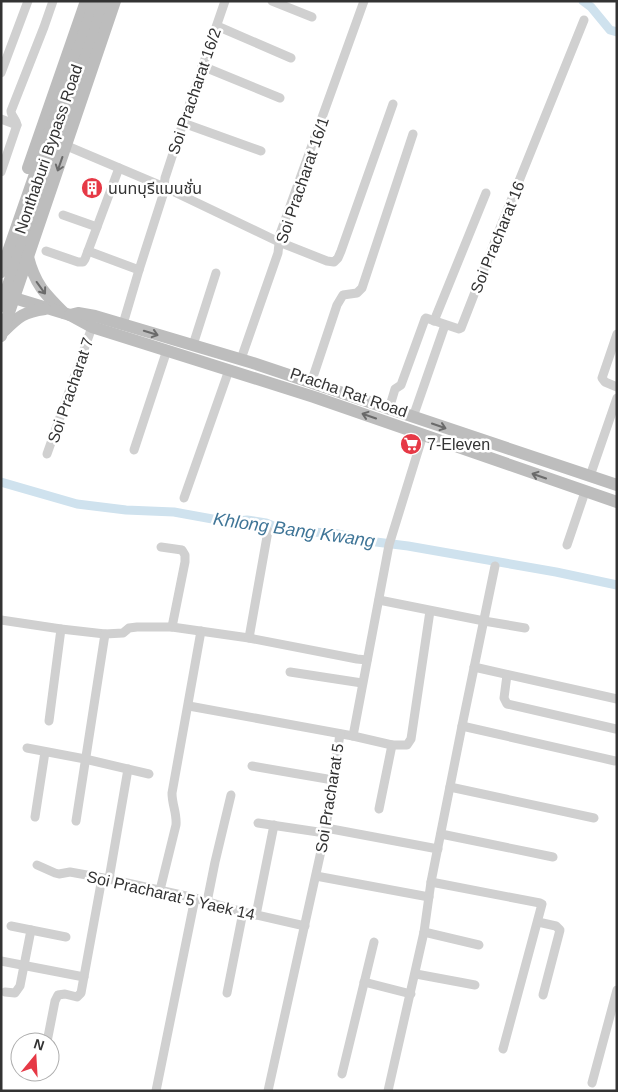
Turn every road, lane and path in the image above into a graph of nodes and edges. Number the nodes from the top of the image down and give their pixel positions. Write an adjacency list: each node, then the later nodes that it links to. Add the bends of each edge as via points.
1 (28, 1): 15 (street)
2 (53, 1): 20 (street, via 11,111)
3 (86, 1): 30 (main road, Nonthaburi Bypass Road)
4 (95, 1): 38 (main road, Nonthaburi Bypass Road)
5 (105, 1): 42 (main road, Nonthaburi Bypass Road)
6 (115, 1): 22 (main road, Nonthaburi Bypass Road)
7 (225, 1): 12 (street, Soi Pracharat 16/2)
8 (272, 1): 10 (street)
9 (364, 1): 32 (street, Soi Pracharat 16/1)
10 (312, 17)
11 (584, 20): 47 (street, Soi Pracharat 16, via 461,328)
12 (217, 26): 13 (street); 14 (street, Soi Pracharat 16/2)
13 (290, 58)
14 (202, 66): 16 (street); 19 (street, Soi Pracharat 16/2)
15 (1, 73)
16 (280, 98)
17 (393, 104): 32 (street, via 338,258 334,262 327,261)
18 (1, 119): 20 (street)
19 (182, 123): 23 (street); 26 (street, Soi Pracharat 16/2)
20 (17, 125): 25 (street)
21 (413, 134): 55 (street, via 362,288 357,293 343,295 337,306)
22 (67, 146): 24 (street); 31 (main road, Nonthaburi Bypass Road, one-way to 31)
23 (261, 151)
24 (119, 168): 26 (street); 29 (street)
25 (1, 172)
26 (164, 187): 32 (street); 37 (street, Soi Pracharat 16/2)
27 (486, 194): 45 (street)
28 (63, 215): 29 (street)
29 (97, 227): 35 (street)
30 (6, 234): 31 (main road, via 8,244 18,249 27,248); 33 (main road, Nonthaburi Bypass Road)
31 (34, 241): 36 (main road, Nonthaburi Bypass Road)
32 (279, 242): 53 (street, Soi Pracharat 16/1)
33 (1, 248)
34 (46, 251): 35 (street, via 78,262 85,259)
35 (88, 251): 37 (street)
36 (28, 257): 41 (main road, Nonthaburi Bypass Road); 44 (main road, one-way to 44, via 38,283)
37 (138, 270): 46 (street, Soi Pracharat 16/2)
38 (1, 272)
39 (216, 273): 51 (street)
40 (1, 294): 41 (main road, Pracha Rat Road)
41 (14, 298): 43 (main road, Pracha Rat Road); 49 (main road, Nonthaburi Bypass Road)
42 (1, 306)
43 (48, 309): 44 (main road, Pracha Rat Road); 49 (main road, via 20,316)
44 (67, 314): 46 (main road, Pracha Rat Road, via 86,314); 48 (main road, Pracha Rat Road)
45 (434, 321): 47 (street); 58 (street, via 424,320)
46 (123, 324): 51 (main road, Pracha Rat Road, one-way to 51)
47 (445, 325): 59 (street)
48 (92, 327): 52 (main road, Pracha Rat Road); 62 (street, Soi Pracharat 7)
49 (2, 334)
50 (617, 334): 56 (street, via 602,376 602,380)
51 (193, 345): 53 (main road, Pracha Rat Road)
52 (167, 350): 54 (main road, Pracha Rat Road); 61 (street)
53 (242, 360): 55 (main road, Pracha Rat Road)
54 (229, 370): 60 (main road, Pracha Rat Road, one-way to 54); 66 (street)
55 (311, 383): 58 (main road, Pracha Rat Road)
56 (617, 387)
57 (617, 398): 63 (street)
58 (389, 409): 59 (main road, Pracha Rat Road)
59 (413, 417): 63 (main road, Pracha Rat Road, one-way to 63)
60 (423, 435): 65 (main road, Pracha Rat Road, one-way to 60); 72 (street, Soi Pracharat 5, via 390,542)
61 (134, 450)
62 (47, 454)
63 (590, 476): 64 (main road, Pracha Rat Road)
64 (617, 485)
65 (585, 492): 67 (main road, Pracha Rat Road); 69 (street)
66 (184, 498)
67 (617, 502)
68 (268, 531): 81 (street)
69 (567, 546)
70 (161, 547): 76 (street, via 182,550 186,555)
71 (495, 566): 75 (street)
72 (379, 600): 73 (street); 82 (street, Soi Pracharat 5)
73 (430, 611): 75 (street); 94 (street, via 411,739 407,745)
74 (1, 620): 78 (street)
75 (484, 621): 77 (street); 83 (street)
76 (172, 627): 79 (street); 80 (street, via 137,626 123,632)
77 (525, 628)
78 (61, 629): 80 (street); 89 (street)
79 (202, 631): 81 (street); 88 (street)
80 (104, 634): 97 (street)
81 (249, 638): 82 (street)
82 (367, 660): 86 (street, Soi Pracharat 5)
83 (474, 667): 85 (street); 90 (street)
84 (290, 672): 86 (street)
85 (507, 674): 87 (street); 91 (street, via 504,698 507,704)
86 (362, 683): 93 (street, Soi Pracharat 5)
87 (617, 699)
88 (189, 706): 92 (street); 119 (street, via 172,794 176,825)
89 (49, 721)
90 (462, 726): 98 (street); 103 (street)
91 (616, 729)
92 (340, 734): 93 (street, Soi Pracharat 5); 102 (street, Soi Pracharat 5)
93 (353, 736): 94 (street)
94 (392, 745): 105 (street)
95 (26, 748): 96 (street)
96 (46, 752): 97 (street); 106 (street)
97 (85, 759): 100 (street); 108 (street)
98 (615, 761)
99 (252, 766): 102 (street)
100 (128, 769): 101 (street); 117 (street)
101 (149, 774)
102 (333, 780): 111 (street, Soi Pracharat 5)
103 (450, 786): 107 (street); 112 (street)
104 (232, 796): 122 (street)
105 (379, 809)
106 (35, 816)
107 (594, 818)
108 (76, 821)
109 (258, 823): 110 (street)
110 (274, 825): 111 (street); 124 (street)
111 (326, 830): 113 (street); 116 (street, Soi Pracharat 5)
112 (441, 834): 113 (street); 114 (street)
113 (438, 849): 118 (street)
114 (553, 857)
115 (37, 865): 117 (street, Soi Pracharat 5 Yaek 14, via 60,874 70,872)
116 (316, 876): 120 (street); 127 (street, Soi Pracharat 5)
117 (105, 878): 119 (street, Soi Pracharat 5 Yaek 14); 136 (street)
118 (431, 882): 120 (street); 125 (street, via 540,903)
119 (160, 890): 121 (street, Soi Pracharat 5 Yaek 14)
120 (429, 897): 129 (street)
121 (195, 898): 122 (street, Soi Pracharat 5 Yaek 14); 148 (street)
122 (208, 902): 123 (street, Soi Pracharat 5 Yaek 14)
123 (243, 912): 124 (street, Soi Pracharat 5 Yaek 14); 141 (street)
124 (256, 914): 127 (street, Soi Pracharat 5 Yaek 14)
125 (538, 922): 143 (street, via 560,930); 145 (street)
126 (11, 926): 128 (street)
127 (305, 926): 149 (street, Soi Pracharat 5)
128 (31, 930): 130 (street); 134 (street)
129 (424, 932): 132 (street); 135 (street)
130 (66, 938)
131 (374, 942): 137 (street)
132 (479, 945)
133 (1, 961): 134 (street)
134 (24, 965): 136 (street); 140 (street, via 18,990 15,993)
135 (416, 974): 138 (street); 142 (street)
136 (84, 977): 144 (street, via 80,995 58,995)
137 (364, 982): 142 (street); 146 (street)
138 (475, 985)
139 (617, 990): 147 (street)
140 (5, 992)
141 (227, 993)
142 (411, 994): 150 (street)
143 (543, 995)
144 (49, 1032)
145 (503, 1049)
146 (342, 1074)
147 (592, 1084)
148 (156, 1091)
149 (268, 1091)
150 (388, 1091)

